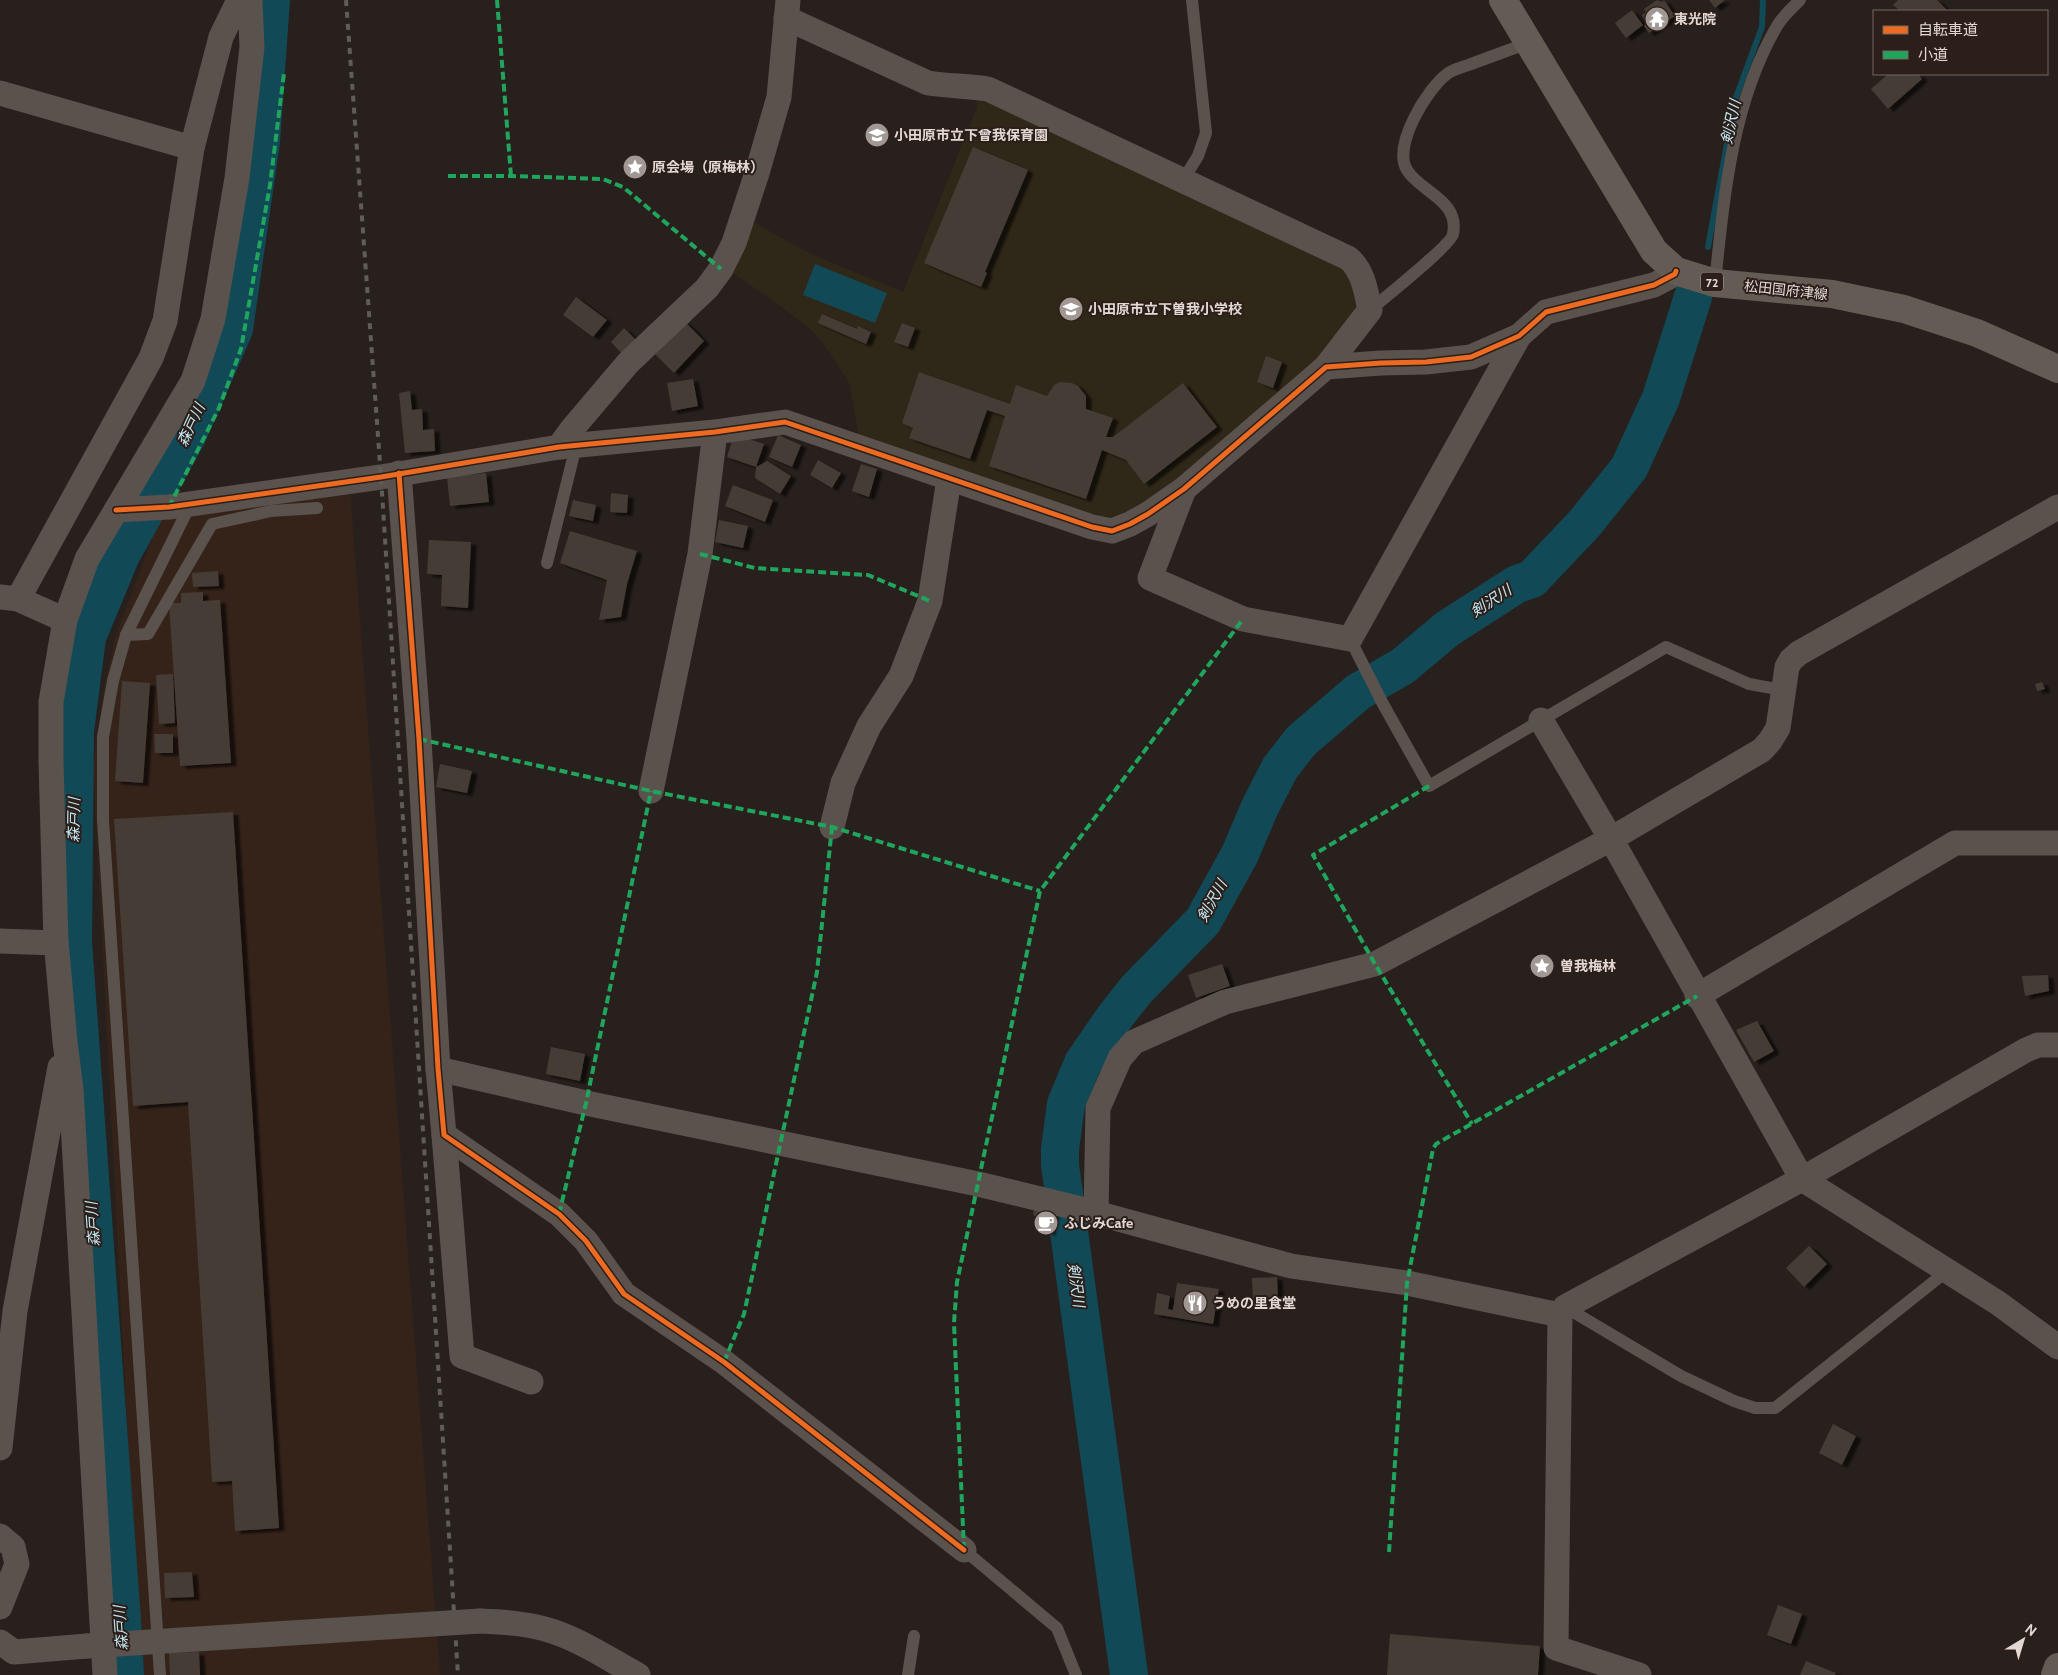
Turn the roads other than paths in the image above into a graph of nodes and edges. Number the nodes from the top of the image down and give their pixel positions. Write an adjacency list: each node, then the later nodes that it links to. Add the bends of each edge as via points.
1 (239, 0): 9 (street, via 221,37)
2 (250, 0): 25 (street, via 252,47 238,168 213,319 193,381)
3 (1192, 0): 10 (lane, via 1206,133 1198,156)
4 (1503, 0): 7 (main road, 松田国府津線 / 72)
5 (1800, 0): 12 (lane, via 1778,24 1756,70 1741,116 1729,169)
6 (787, 9): 10 (street, via 928,83 988,89); 18 (street, via 779,97 734,244 707,288 628,363 572,429)
7 (1528, 42): 11 (main road, 松田国府津線 / 72, via 1654,251); 13 (lane, via 1448,73 1430,91 1406,137 1402,158 1407,171 1449,209 1454,223 1453,236)
8 (0, 93): 9 (street)
9 (192, 148): 27 (street, via 165,321 150,358)
10 (1183, 180): 13 (street, via 1348,258 1356,264 1366,287)
11 (1676, 271): 12 (main road, 松田国府津線 / 72); 14 (street, via 1654,285 1546,312)
12 (1715, 283): 16 (main road, 松田国府津線 / 72, via 1832,294 1904,309 1977,333)
13 (1370, 310): 15 (street)
14 (1518, 336): 15 (street, via 1471,358); 30 (street)
15 (1326, 368): 21 (street)
16 (2058, 369)
17 (715, 432): 18 (street); 20 (street, via 785,422); 33 (street, via 700,554)
18 (568, 446): 19 (street); 26 (lane)
19 (399, 473): 22 (street); 42 (street, via 419,739)
20 (949, 479): 21 (street, via 1112,531 1130,524); 34 (street, via 930,602 901,676 869,726 843,783)
21 (1184, 489): 30 (street, via 1150,578 1242,619)
22 (180, 505): 25 (street); 29 (lane)
23 (2058, 507): 31 (street, via 1799,653 1787,667)
24 (317, 508): 29 (lane, via 271,511 212,524 148,634)
25 (116, 510): 28 (street, via 87,559)
26 (547, 563)
27 (9, 598): 28 (street)
28 (66, 620): 37 (street, via 52,702)
29 (126, 635): 58 (lane, via 103,737 103,820)
30 (1350, 638): 32 (lane, via 1382,704 1429,786)
31 (1783, 690): 32 (lane, via 1749,684 1666,647); 35 (street, via 1778,728 1762,750)
32 (1541, 720): 35 (street)
33 (651, 792)
34 (832, 827)
35 (1611, 839): 39 (street); 45 (street, via 1375,964 1225,1002 1134,1042 1120,1058 1098,1108)
36 (2058, 843): 39 (street, via 1955,843)
37 (56, 940): 38 (street, via 56,943); 40 (street)
38 (0, 942)
39 (1697, 996): 44 (street)
40 (65, 1042): 50 (street, via 15,1312); 57 (street, via 71,1088)
41 (2058, 1046): 44 (street, via 2038,1045 2026,1050)
42 (438, 1069): 43 (street); 45 (street, via 978,1184)
43 (444, 1135): 49 (street, via 462,1356); 52 (street, via 559,1214 586,1240 624,1294 724,1362)
44 (1802, 1179): 46 (street); 47 (street)
45 (1090, 1212): 47 (street, via 1291,1266)
46 (1947, 1271): 47 (lane, via 1775,1408 1755,1408 1734,1401 1681,1376); 48 (street)
47 (1563, 1311): 62 (street, via 1556,1648)
48 (2058, 1347)
49 (531, 1382)
50 (0, 1448)
51 (0, 1536): 53 (street, via 13,1547 17,1564)
52 (964, 1550): 61 (lane, via 1057,1628)
53 (0, 1607)
54 (914, 1636): 60 (lane)
55 (0, 1642): 59 (street, bridge, via 14,1652 480,1621 512,1622 546,1629)
56 (2058, 1667): 63 (main road)
57 (105, 1675)
58 (160, 1675)
59 (638, 1675)
60 (908, 1675)
61 (1076, 1675)
62 (1639, 1675)
63 (2055, 1675)

